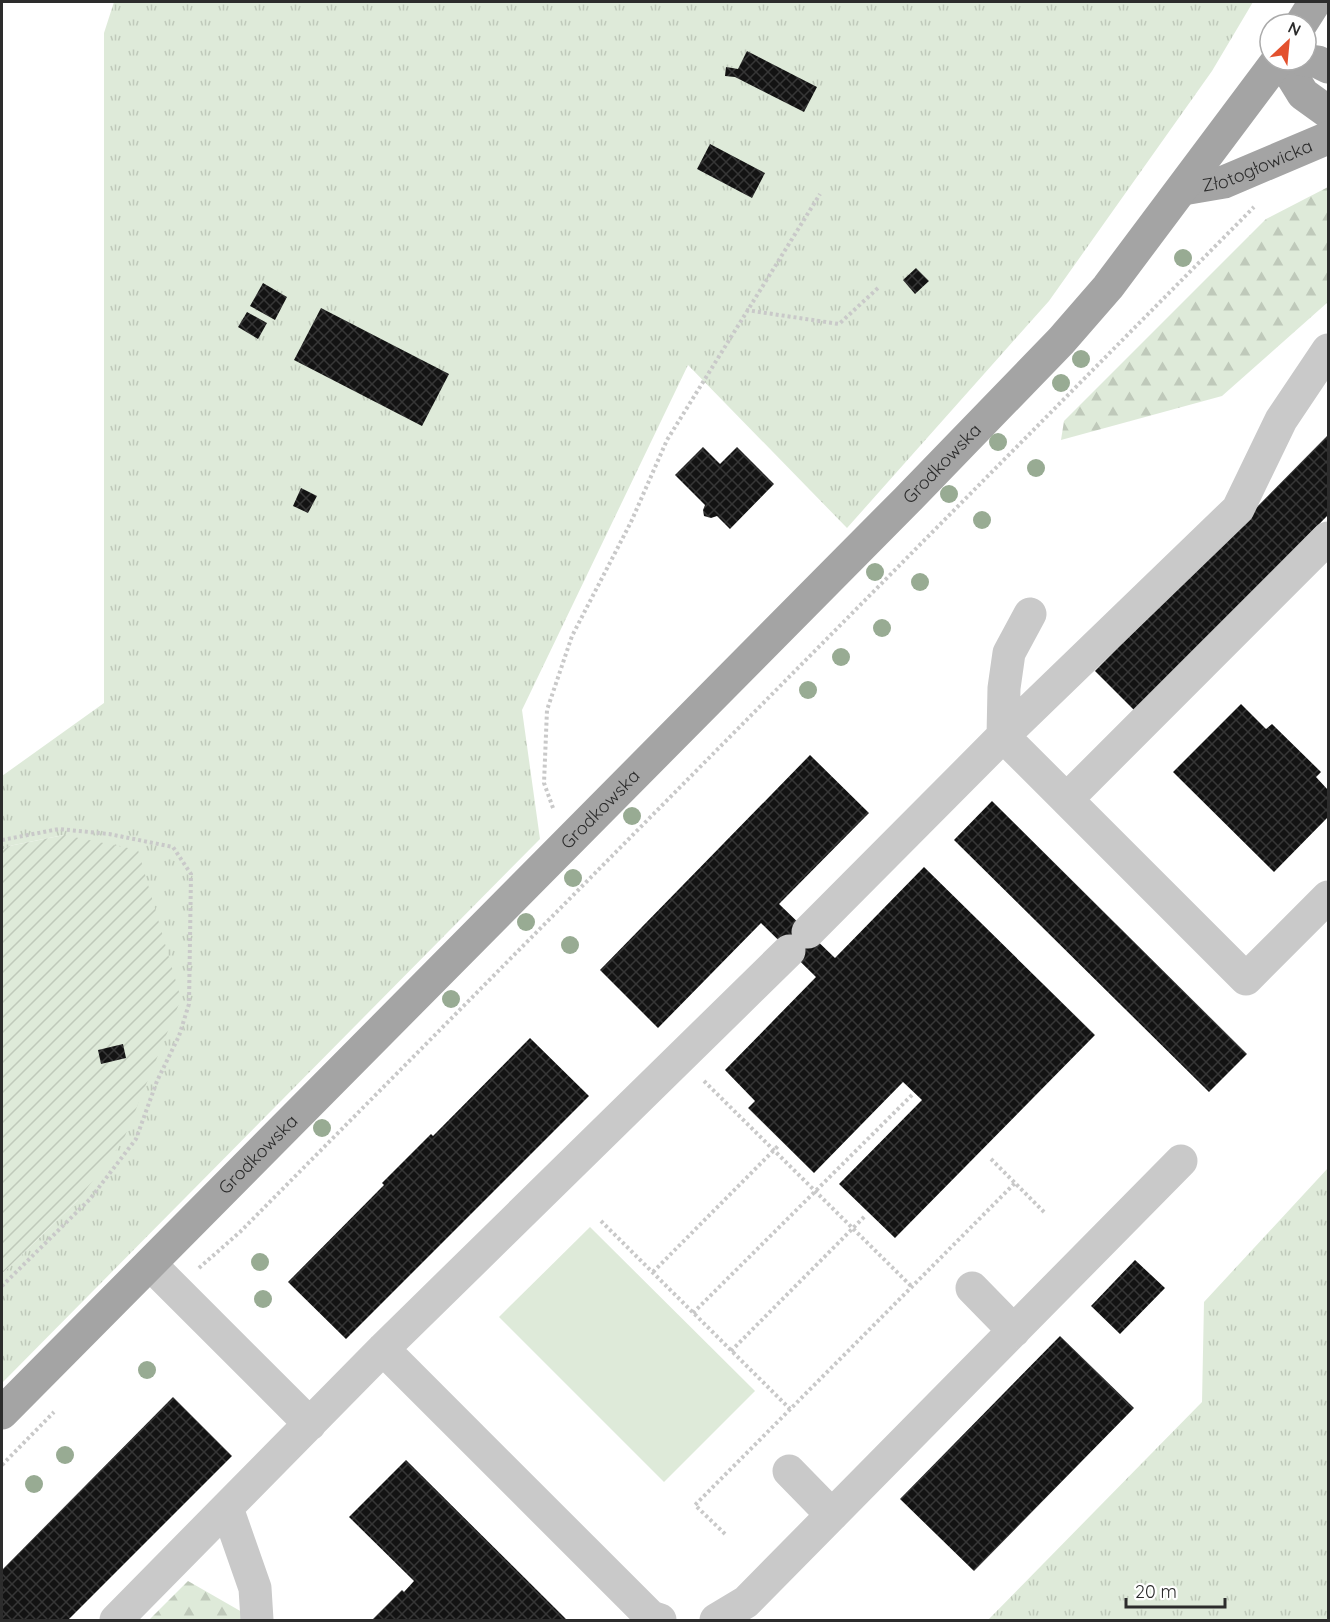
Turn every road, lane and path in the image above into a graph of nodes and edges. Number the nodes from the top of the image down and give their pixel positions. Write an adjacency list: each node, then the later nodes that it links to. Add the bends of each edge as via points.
1 (1271, 72): 5 (main road, Grodkowska)
2 (1288, 72): 3 (main road, via 1303,94)
3 (1329, 112)
4 (1329, 138): 5 (main road, Złotogłowicka, via 1224,182)
5 (1183, 189): 16 (main road, Grodkowska, via 1061,341)
6 (820, 194): 9 (path)
7 (1261, 201): 34 (path, via 240,1232)
8 (879, 288): 9 (path, via 839,324)
9 (746, 310): 16 (path, via 667,440 569,646 548,710 544,783)
10 (1329, 350): 13 (lane, via 1281,420 1238,509)
11 (1329, 538): 14 (lane)
12 (1030, 614): 13 (lane, via 1009,653)
13 (1004, 736): 14 (lane); 18 (lane)
14 (1067, 799): 17 (lane, via 1246,979)
15 (2, 840): 32 (path, via 59,830 109,834 173,847 191,874 189,1004 136,1138 90,1199)
16 (565, 843): 30 (main road, Grodkowska)
17 (1329, 897)
18 (680, 1057): 21 (path); 38 (lane)
19 (912, 1095): 25 (path)
20 (779, 1145): 21 (path)
21 (774, 1149): 25 (path); 31 (path)
22 (991, 1159): 24 (path)
23 (1181, 1161): 37 (lane)
24 (1015, 1183): 26 (path); 33 (path)
25 (816, 1191): 29 (path); 36 (path)
26 (1046, 1214)
27 (865, 1216): 29 (path)
28 (601, 1221): 31 (path)
29 (853, 1228): 33 (path); 39 (path)
30 (150, 1264): 34 (lane); 41 (main road, Grodkowska)
31 (652, 1272): 36 (path)
32 (2, 1286)
33 (912, 1287): 40 (path)
34 (176, 1288): 42 (lane)
35 (972, 1288): 37 (lane)
36 (693, 1313): 39 (path)
37 (1014, 1330): 45 (lane)
38 (383, 1349): 42 (lane); 49 (lane, via 651,1617)
39 (731, 1351): 40 (path)
40 (790, 1409): 46 (path, via 695,1505)
41 (2, 1413)
42 (310, 1424): 44 (lane)
43 (789, 1471): 45 (lane)
44 (227, 1508): 47 (lane); 48 (lane, via 255,1587)
45 (832, 1515): 50 (lane, via 746,1602)
46 (725, 1534)
47 (116, 1620)
48 (257, 1620)
49 (660, 1620)
50 (716, 1620)

